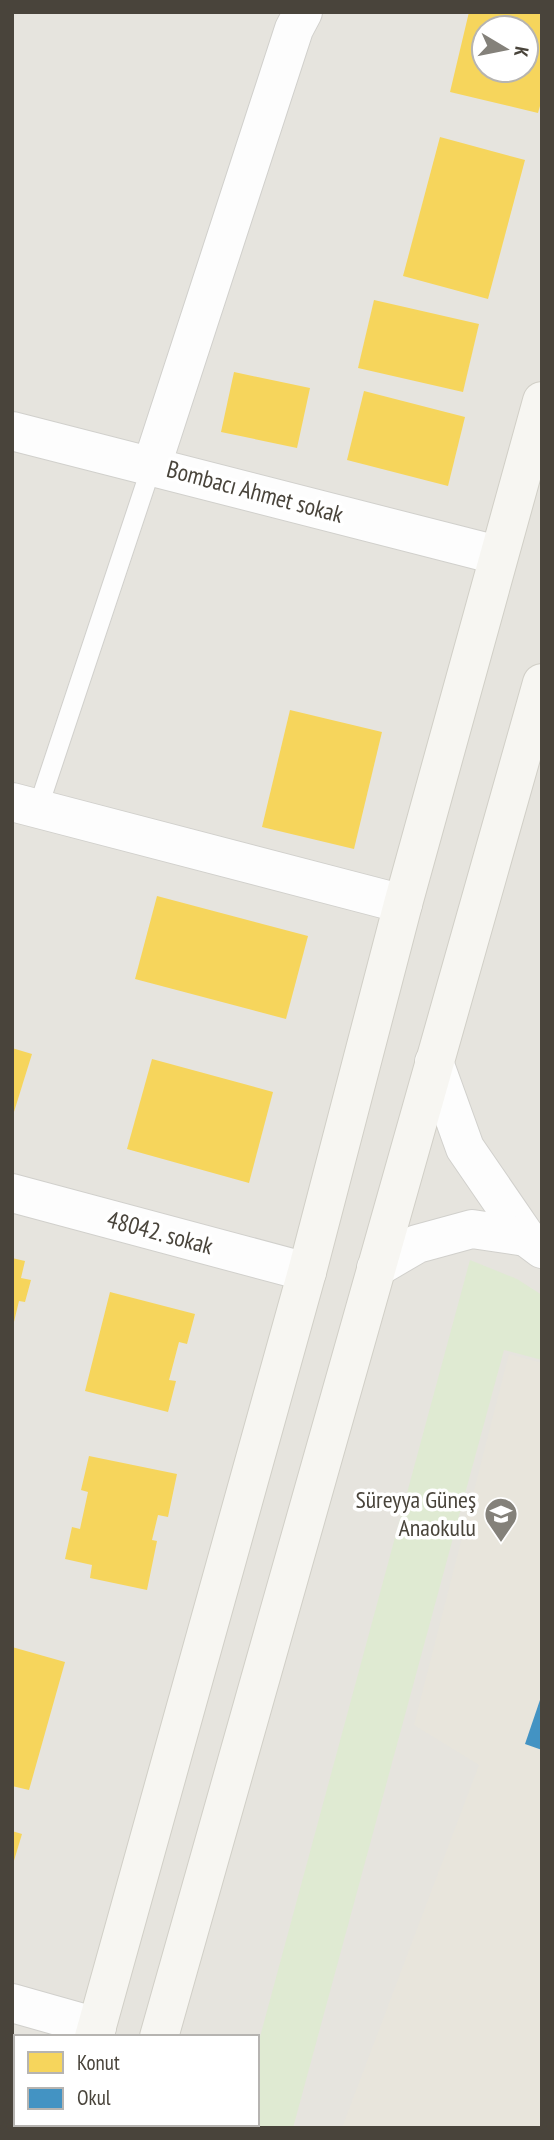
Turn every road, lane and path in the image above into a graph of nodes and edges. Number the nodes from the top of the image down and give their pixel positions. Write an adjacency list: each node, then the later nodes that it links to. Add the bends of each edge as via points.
1 (303, 12): 4 (street)
2 (542, 401): 5 (main road)
3 (12, 431): 4 (street, Bombacı Ahmet sokak)
4 (152, 465): 5 (street, Bombacı Ahmet sokak); 7 (lane)
5 (497, 555): 8 (main road)
6 (542, 683): 9 (main road)
7 (25, 807): 8 (street)
8 (403, 904): 13 (main road)
9 (434, 1062): 11 (street, via 465,1148); 12 (main road)
10 (12, 1193): 13 (street, 48042. sokak)
11 (534, 1243): 12 (street, via 472,1229 417,1244)
12 (376, 1268): 16 (main road)
13 (307, 1272): 15 (main road)
14 (12, 2003): 15 (street)
15 (95, 2032)
16 (160, 2035)

